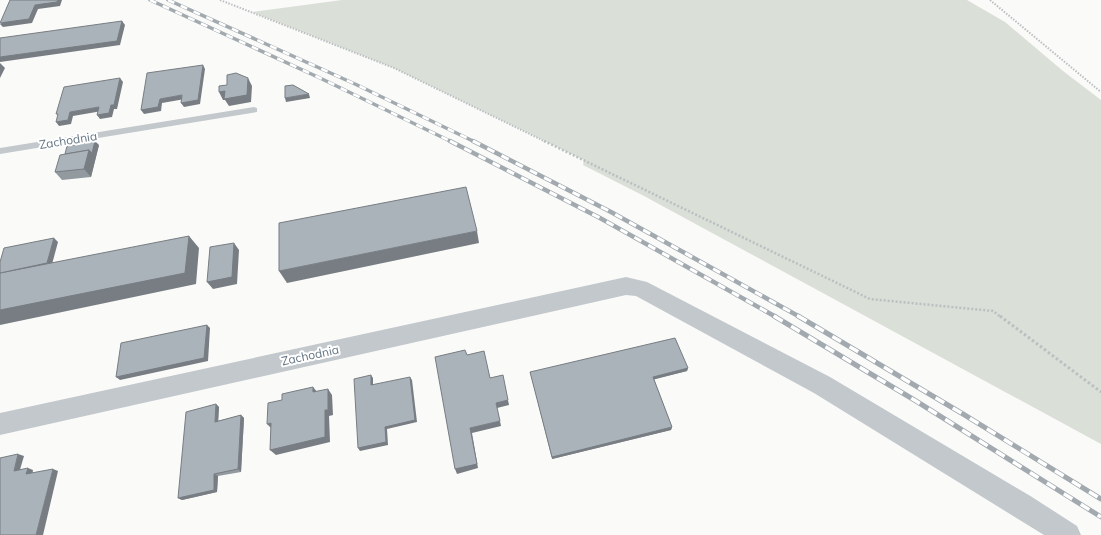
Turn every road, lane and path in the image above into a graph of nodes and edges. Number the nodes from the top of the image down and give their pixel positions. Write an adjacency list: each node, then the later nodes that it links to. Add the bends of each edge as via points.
1 (220, 0): 6 (path, via 394,68 870,298 993,311)
2 (990, 0): 3 (path)
3 (1101, 92)
4 (254, 110): 5 (lane, Zachodnia)
5 (0, 151)
6 (1101, 392)
7 (0, 424): 8 (street, Zachodnia, via 633,286 822,385)
8 (1068, 535)

